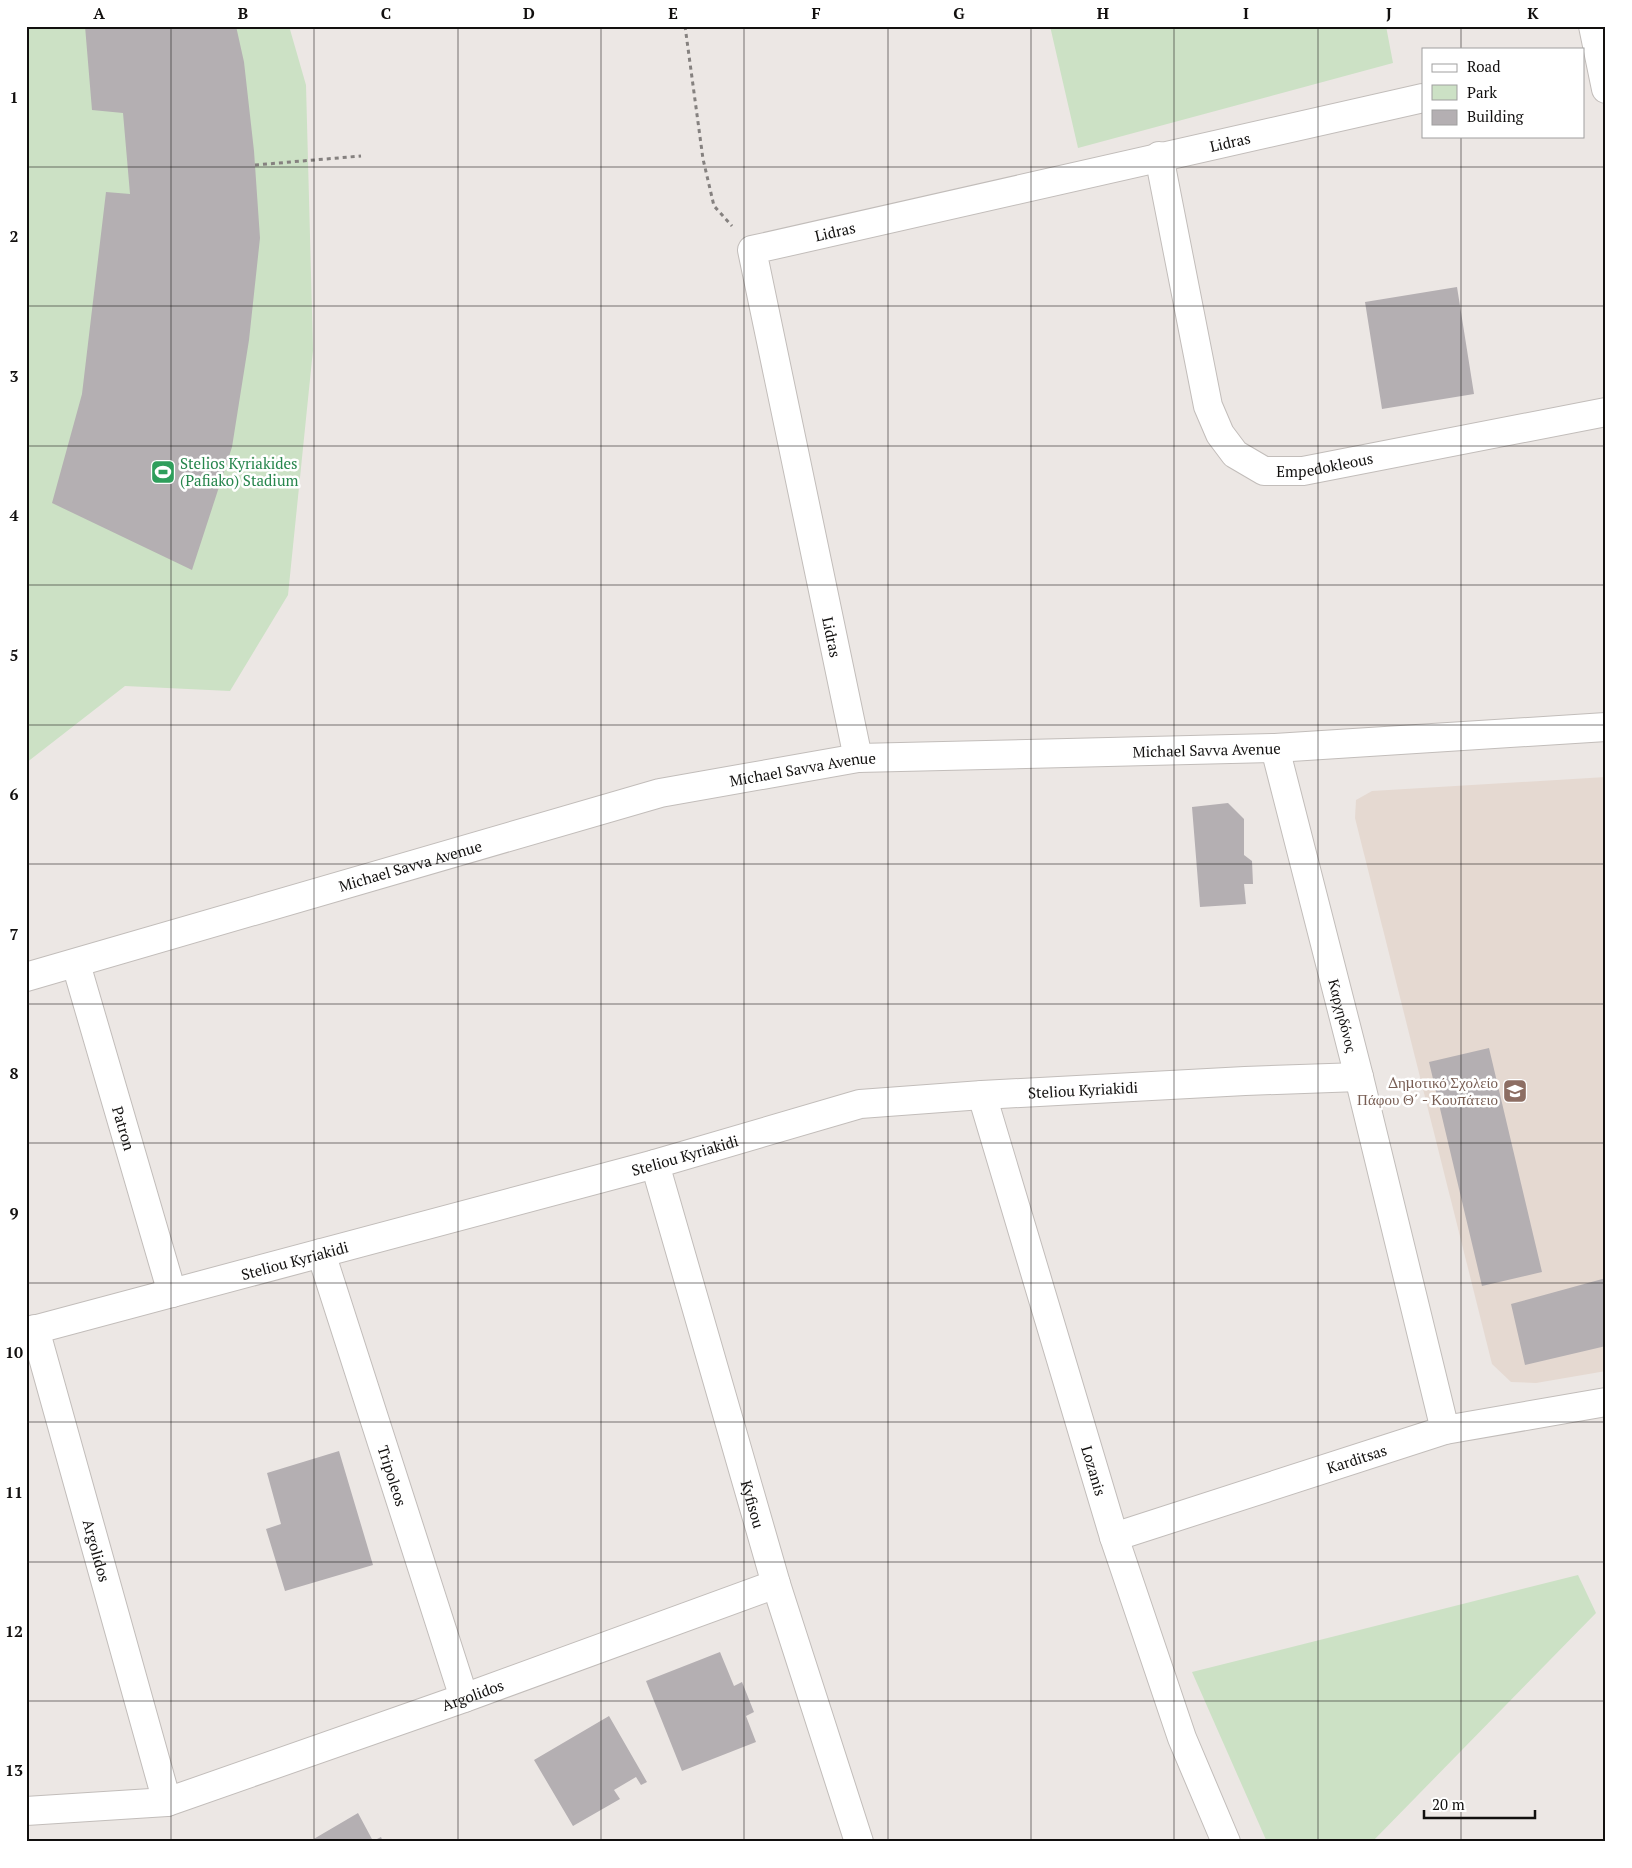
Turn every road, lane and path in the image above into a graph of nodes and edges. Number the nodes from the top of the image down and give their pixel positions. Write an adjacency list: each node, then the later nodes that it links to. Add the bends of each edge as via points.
1 (685, 26): 9 (path, via 703,160 714,206)
2 (1593, 26): 3 (street)
3 (1591, 61): 4 (street)
4 (1606, 89)
5 (1422, 98): 7 (street, Lidras)
6 (361, 156): 8 (path)
7 (1159, 156): 9 (street, Lidras); 10 (street, Empedokleous, via 1208,406 1220,434 1235,454 1264,471 1302,471)
8 (255, 165)
9 (752, 250): 13 (street, Lidras)
10 (1606, 412)
11 (1606, 727): 12 (street, Michael Savva Avenue)
12 (1275, 748): 13 (street, Michael Savva Avenue); 16 (street, Καρχηδόνος)
13 (858, 758): 14 (street, Michael Savva Avenue, via 660,793)
14 (76, 964): 15 (street, Michael Savva Avenue); 20 (street, Patron)
15 (26, 977)
16 (1359, 1077): 17 (street, Steliou Kyriakidi); 23 (street, Καρχηδόνος)
17 (982, 1095): 18 (street, Steliou Kyriakidi, via 860,1104); 24 (street, Lozanis)
18 (655, 1164): 19 (street, Steliou Kyriakidi); 25 (street, Kyfisou)
19 (321, 1254): 20 (street, Steliou Kyriakidi); 26 (street, Tripoleos)
20 (172, 1293): 21 (street, Steliou Kyriakidi)
21 (31, 1330): 27 (street, Argolidos)
22 (1606, 1402): 23 (street, Karditsas)
23 (1445, 1430): 24 (street, Karditsas)
24 (1114, 1537): 30 (street, Lozanis, via 1182,1738)
25 (776, 1584): 26 (street, Argolidos); 29 (street, Kyfisou)
26 (464, 1698): 27 (street, Argolidos)
27 (166, 1802): 28 (street, Argolidos)
28 (26, 1811)
29 (859, 1842)
30 (1226, 1842)

